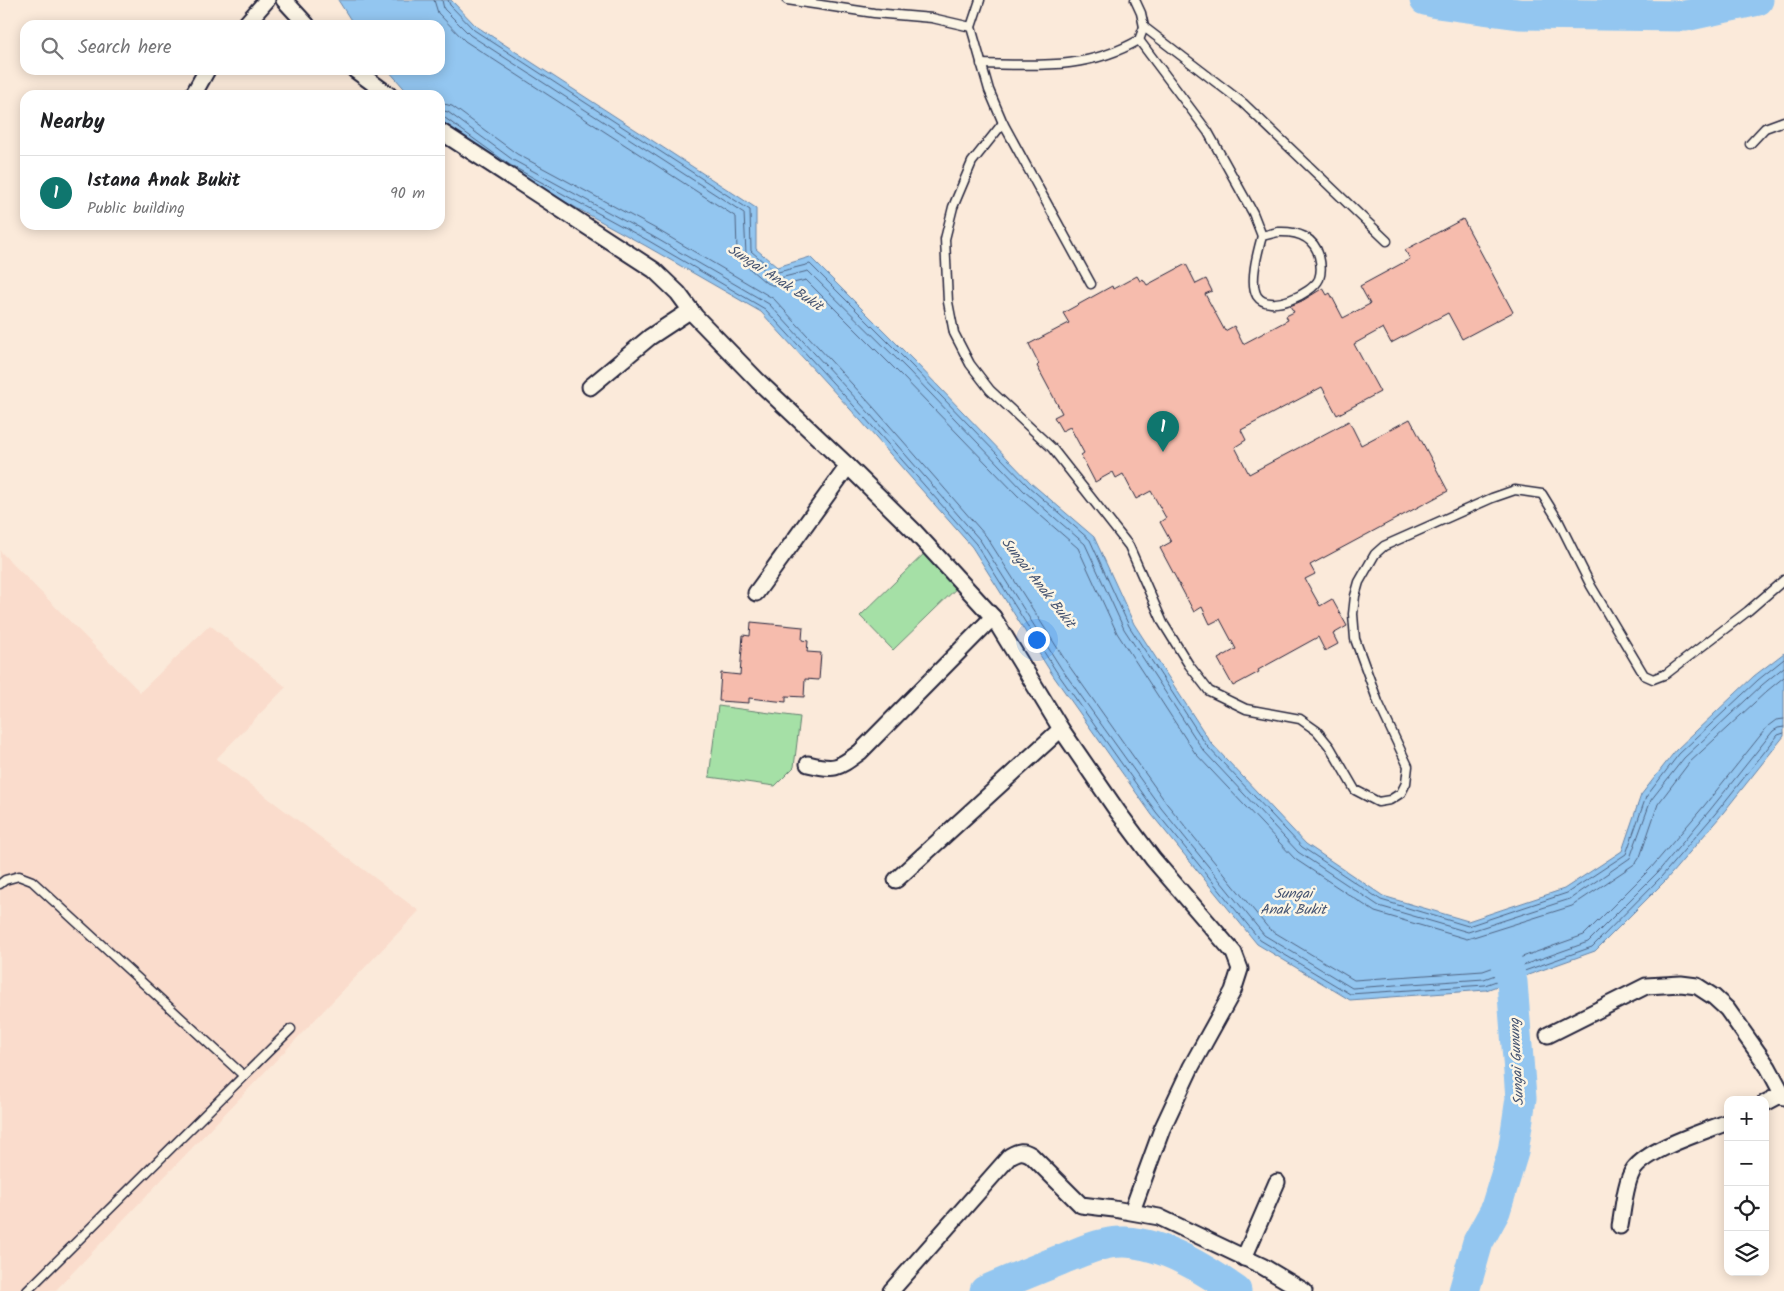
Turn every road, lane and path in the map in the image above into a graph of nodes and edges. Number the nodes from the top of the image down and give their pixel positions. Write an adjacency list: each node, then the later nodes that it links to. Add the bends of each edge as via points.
1 (267, 0): 6 (street)
2 (284, 0): 7 (street)
3 (787, 0): 8 (lane, via 932,18)
4 (980, 0): 8 (lane)
5 (1135, 0): 9 (lane)
6 (249, 20)
7 (302, 20)
8 (971, 27): 11 (lane)
9 (1144, 27): 10 (lane); 21 (lane, via 1243,103)
10 (1139, 40): 11 (lane, via 1097,59 1058,65); 20 (lane, via 1208,132 1253,213)
11 (981, 64): 17 (lane)
12 (204, 75): 14 (street)
13 (362, 75): 15 (street)
14 (196, 90)
15 (382, 90)
16 (1784, 121): 19 (lane, via 1765,128)
17 (1003, 123): 22 (lane); 26 (lane, via 972,162 953,207 945,239 948,302 954,333 970,364 990,390 1052,448 1129,546 1163,623 1209,691 1246,709 1300,719 1317,731 1355,790 1368,798 1378,802 1390,800 1401,793 1408,766 1378,702 1355,639 1354,596 1375,554 1384,546 1515,490 1542,494 1644,675 1653,679 1666,674)
18 (445, 134): 23 (street, via 654,270)
19 (1750, 144)
20 (1262, 236): 20 (lane, via 1254,284 1261,300 1284,302 1315,285 1322,265 1317,248 1306,237 1290,232)
21 (1387, 240)
22 (1091, 284)
23 (691, 310): 24 (street, via 650,337); 25 (street, via 758,381)
24 (590, 387)
25 (848, 466): 27 (street); 28 (street, via 914,531)
26 (1784, 580)
27 (756, 594)
28 (993, 617): 29 (street); 30 (street, via 860,752 839,768)
29 (1061, 729): 31 (street); 40 (street, via 1152,859 1234,953 1240,969 1233,991 1162,1128)
30 (808, 764)
31 (896, 880)
32 (0, 884): 35 (lane, via 19,876 32,881)
33 (291, 1029): 35 (lane)
34 (1548, 1035): 36 (street, via 1646,986 1697,986 1727,1009)
35 (243, 1075): 43 (lane)
36 (1783, 1094): 37 (street)
37 (1769, 1101)
38 (1724, 1124): 41 (street, via 1651,1154 1634,1170)
39 (1277, 1182): 42 (street)
40 (1132, 1211): 42 (street, via 1159,1217); 44 (street, via 1080,1205 1031,1155 1018,1152 1010,1156)
41 (1620, 1226)
42 (1244, 1258): 45 (street)
43 (27, 1291)
44 (891, 1291)
45 (1304, 1291)

